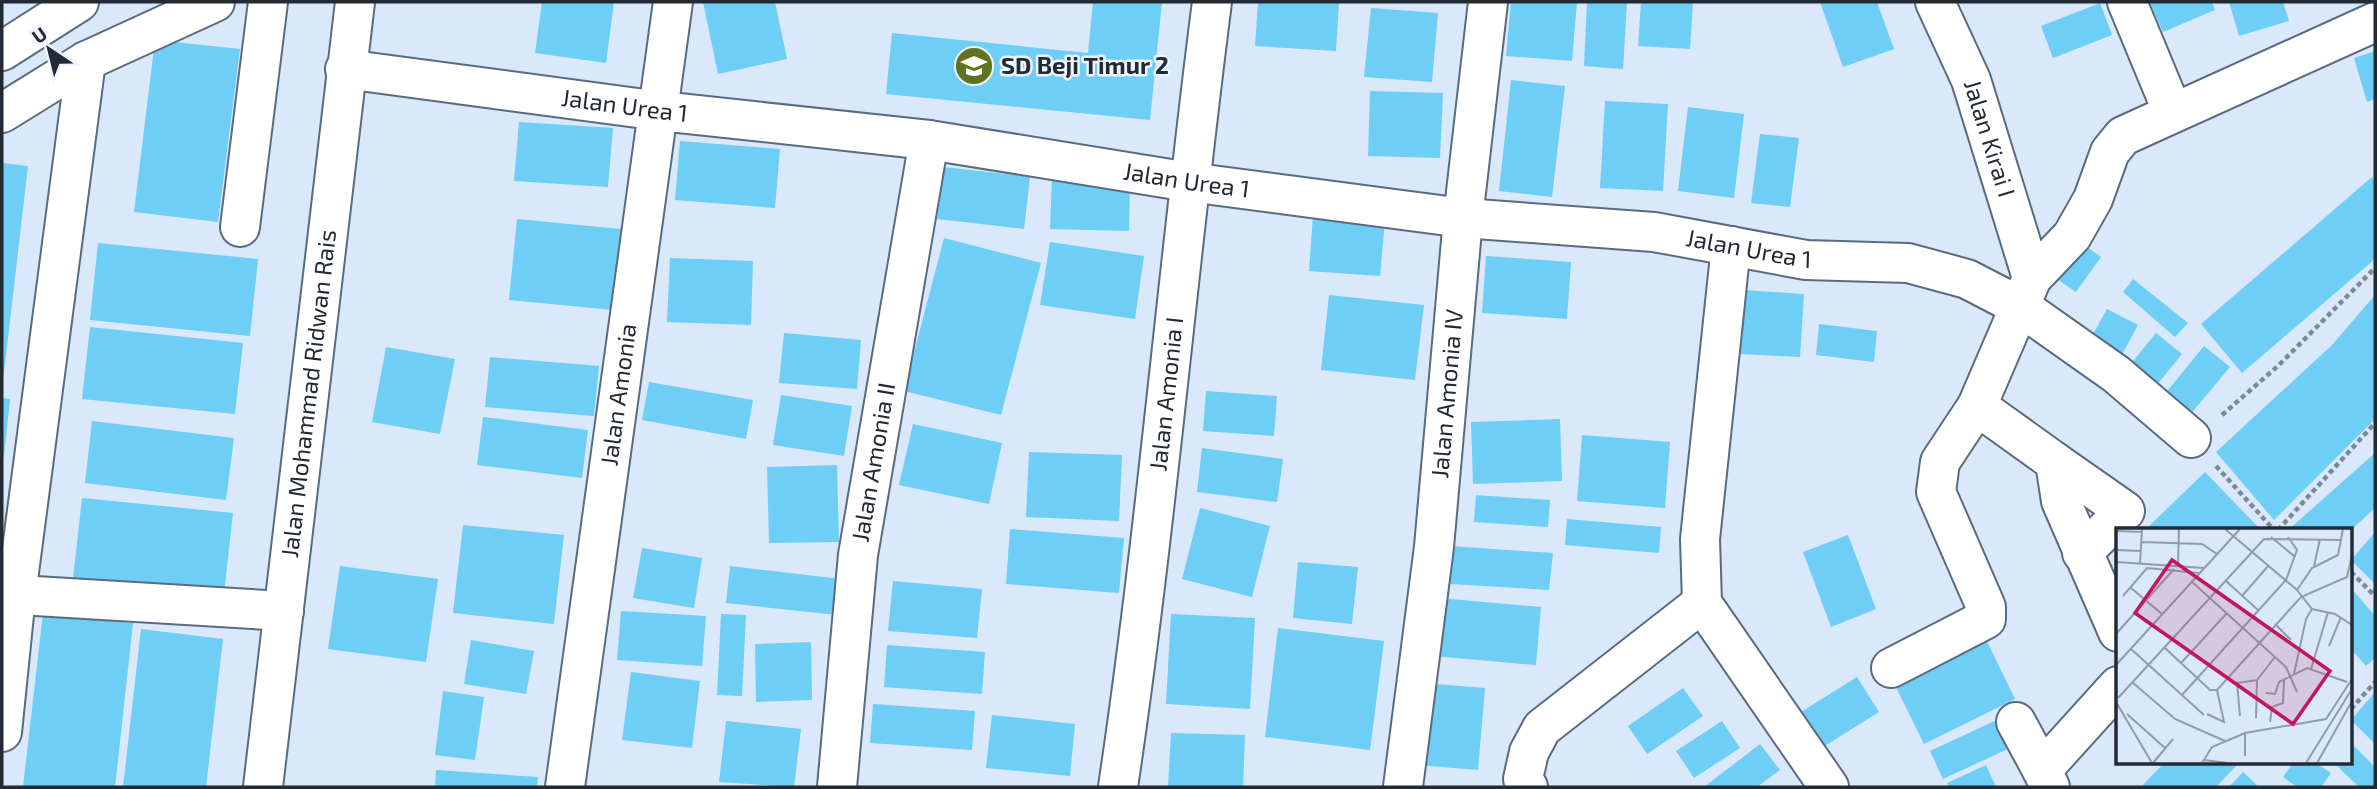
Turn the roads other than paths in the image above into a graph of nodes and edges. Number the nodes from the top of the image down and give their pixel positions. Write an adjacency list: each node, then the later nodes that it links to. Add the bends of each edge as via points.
1 (79, 2): 11 (street)
2 (215, 2): 12 (street)
3 (268, 2): 20 (street)
4 (355, 2): 13 (street, Jalan Mohammad Ridwan Rais)
5 (673, 2): 14 (street, Jalan Amonia)
6 (1212, 2): 18 (street, Jalan Amonia I)
7 (1488, 2): 19 (street, Jalan Amonia IV)
8 (1935, 2): 22 (street, Jalan Kirai I, via 1970,80)
9 (2127, 2): 16 (street)
10 (2375, 22): 16 (street)
11 (2, 51)
12 (86, 61): 15 (street); 27 (street)
13 (345, 69): 14 (street, Jalan Urea 1); 29 (street, Jalan Mohammad Ridwan Rais)
14 (660, 111): 17 (street, Jalan Urea 1); 37 (street, Jalan Amonia)
15 (2, 113)
16 (2173, 113): 22 (street, via 2123,136 2110,152 2093,199 2072,236)
17 (929, 140): 18 (street, Jalan Urea 1); 38 (street, Jalan Amonia II, via 858,555)
18 (1189, 182): 19 (street, Jalan Urea 1); 39 (street, Jalan Amonia I, via 1136,666)
19 (1464, 218): 21 (street, Jalan Urea 1, via 1654,232); 40 (street, Jalan Amonia IV, via 1434,547)
20 (240, 228)
21 (1731, 246): 22 (street, Jalan Urea 1, via 1806,260 1908,263); 28 (street, via 1700,539)
22 (2026, 293): 23 (street); 24 (street, Jalan Urea 1)
23 (1977, 406): 25 (street); 31 (street, via 1940,462 1936,492 1986,607 1986,619)
24 (2191, 438)
25 (2055, 462): 26 (street, via 2061,501); 26 (street, via 2125,511)
26 (2082, 553): 30 (street)
27 (9, 594): 29 (street); 34 (street)
28 (1702, 603): 41 (street, via 1542,728 1529,752 1523,779); 42 (street)
29 (284, 611): 36 (street, Jalan Mohammad Ridwan Rais)
30 (2116, 628)
31 (1891, 668)
32 (2116, 689): 35 (street)
33 (2016, 722): 35 (street)
34 (2, 732)
35 (2046, 779)
36 (263, 787)
37 (565, 787)
38 (838, 787)
39 (1118, 787)
40 (1403, 787)
41 (1528, 787)
42 (1829, 787)

